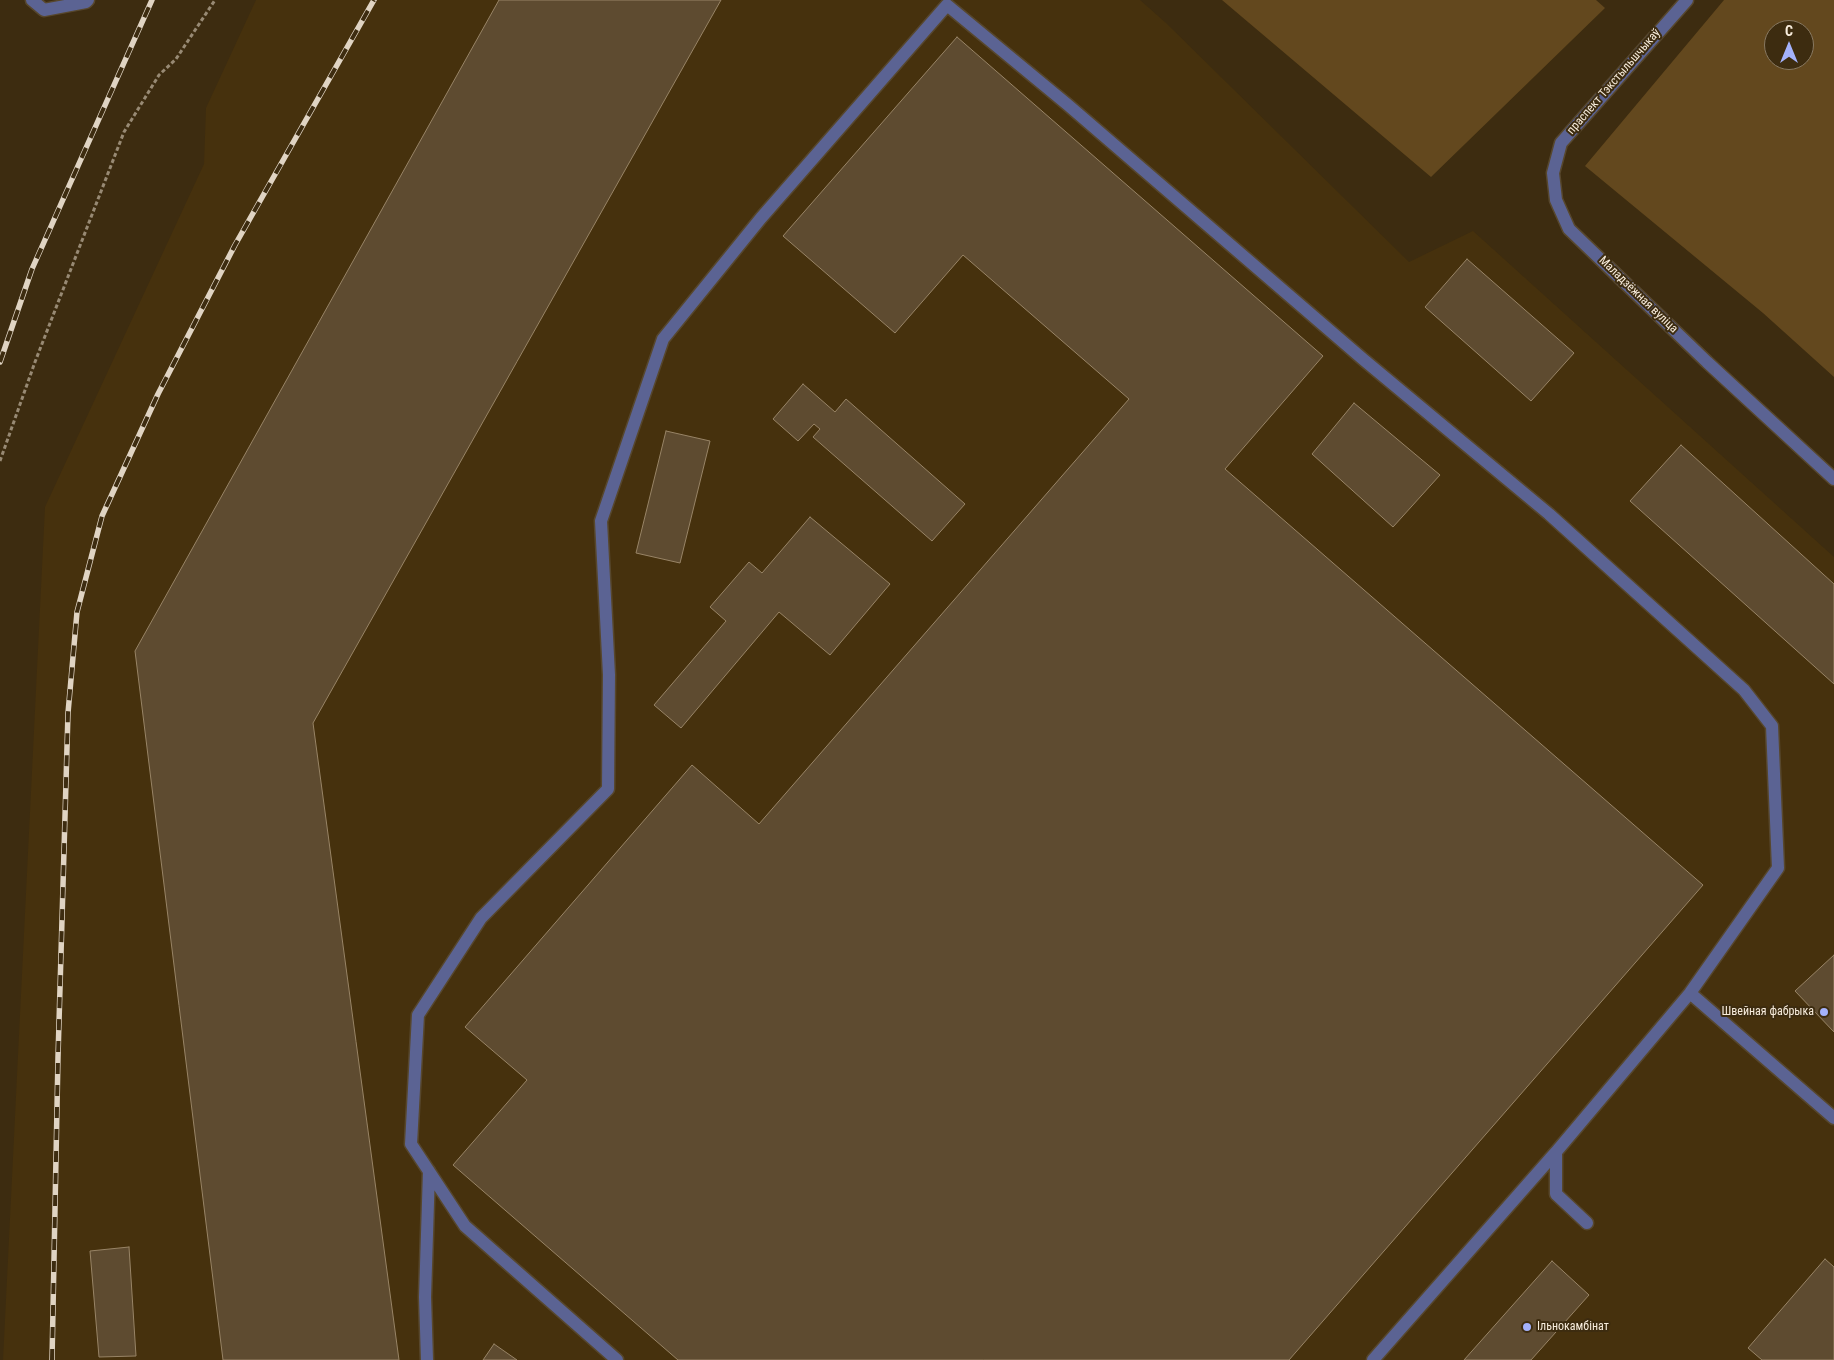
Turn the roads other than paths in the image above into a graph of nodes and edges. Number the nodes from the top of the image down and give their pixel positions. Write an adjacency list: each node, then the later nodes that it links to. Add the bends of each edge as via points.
1 (32, 0): 2 (street, via 44,10)
2 (88, 0)
3 (1687, 0): 4 (street, праспект Тэкстыльшчыкаў, via 1561,143 1553,173 1556,200)
4 (1568, 229): 5 (street, Маладзёжная вуліца)
5 (1834, 479)
6 (1690, 993): 7 (street); 8 (street); 9 (street, via 1778,868 1772,726 1744,690 1549,514 947,5 761,218 663,339 601,521 609,675 608,790 481,918 418,1015 411,1144)
7 (1834, 1118)
8 (1556, 1152): 10 (street, via 1556,1194); 13 (street)
9 (429, 1171): 11 (street, via 425,1297); 12 (street, via 465,1226)
10 (1587, 1223)
11 (427, 1360)
12 (616, 1360)
13 (1373, 1360)

